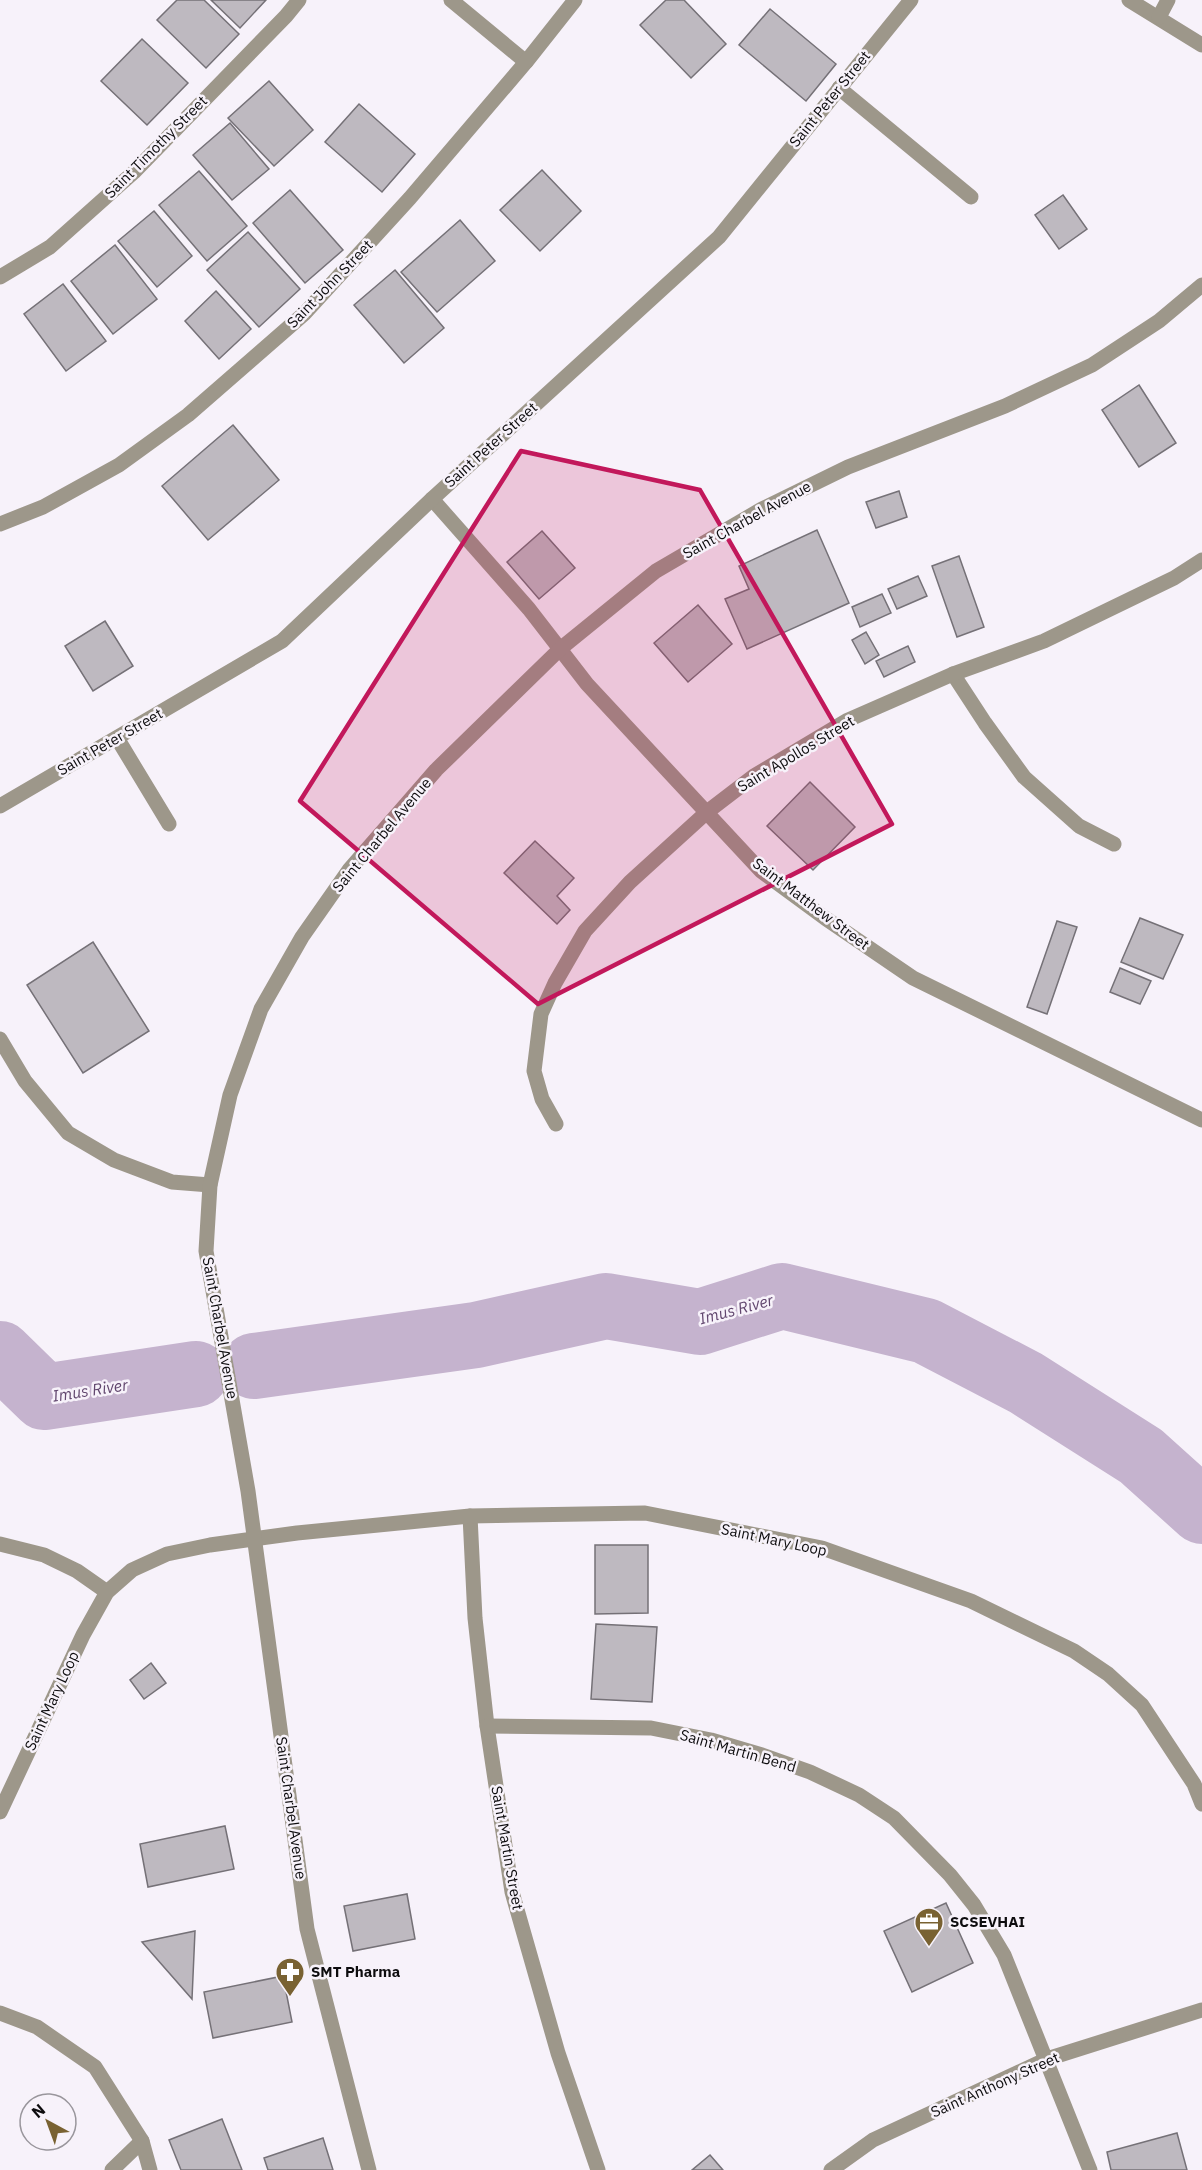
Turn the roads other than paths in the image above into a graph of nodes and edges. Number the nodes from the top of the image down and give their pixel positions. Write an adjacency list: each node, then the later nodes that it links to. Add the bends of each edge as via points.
1 (299, 0): 12 (street, Saint Timothy Street, via 134,172 51,247)
2 (451, 0): 9 (street)
3 (575, 0): 9 (street, Saint John Street)
4 (910, 0): 10 (street, Saint Peter Street)
5 (1129, 0): 7 (street)
6 (1168, 0): 7 (street)
7 (1159, 17): 8 (street)
8 (1202, 45)
9 (526, 62): 15 (street, Saint John Street, via 410,198 296,321 188,415 119,465 43,507)
10 (839, 88): 11 (street); 14 (street, Saint Peter Street, via 719,237)
11 (971, 197)
12 (0, 277)
13 (1202, 285): 17 (street, Saint Charbel Avenue, via 1159,321 1092,365 1005,406 848,467 762,509 656,571)
14 (432, 499): 17 (street, Saint Matthew Street); 19 (street, Saint Peter Street, via 282,641)
15 (0, 524)
16 (1202, 560): 18 (street, Saint Apollos Street, via 1174,578 1044,641)
17 (560, 649): 21 (street, Saint Matthew Street, via 587,684); 27 (street, Saint Charbel Avenue, via 436,770 349,870 302,937 261,1009 230,1095)
18 (953, 674): 21 (street, Saint Apollos Street, via 848,720 754,777); 23 (street, via 1024,777 1079,826)
19 (117, 738): 20 (street, Saint Peter Street); 22 (street)
20 (0, 806)
21 (707, 812): 25 (street, Saint Matthew Street, via 761,871 914,978); 26 (street, Saint Apollos Street, via 630,882 585,931 555,983 541,1014 534,1071 542,1099)
22 (169, 824)
23 (1114, 844)
24 (0, 1039): 27 (street, via 25,1081 68,1133 114,1160 172,1182)
25 (1202, 1120)
26 (556, 1124)
27 (210, 1185): 29 (street, Saint Charbel Avenue, via 206,1251)
28 (470, 1516): 29 (street, Saint Mary Loop); 32 (street, Saint Martin Street, via 475,1618); 33 (street, Saint Mary Loop, via 645,1513 822,1548 971,1601 1074,1651 1108,1674 1142,1705 1194,1784)
29 (254, 1539): 31 (street, Saint Mary Loop, via 167,1554 132,1570); 41 (street, Saint Charbel Avenue, via 307,1929)
30 (0, 1544): 31 (street, via 44,1555)
31 (107, 1592): 34 (street, Saint Mary Loop, via 82,1635)
32 (487, 1726): 37 (street, Saint Martin Bend, via 651,1728 762,1755 859,1795 894,1818 974,1905 1004,1954); 42 (street, Saint Martin Street, via 512,1892 558,2053)
33 (1202, 1804)
34 (0, 1812)
35 (1202, 2010): 37 (street, Saint Anthony Street)
36 (0, 2013): 38 (street, via 37,2028 95,2067)
37 (1047, 2059): 43 (street, Saint Anthony Street, via 873,2140); 44 (street, Saint Martin Bend)
38 (142, 2141): 39 (street); 40 (street)
39 (112, 2170)
40 (150, 2170)
41 (369, 2170)
42 (598, 2170)
43 (831, 2170)
44 (1090, 2170)

